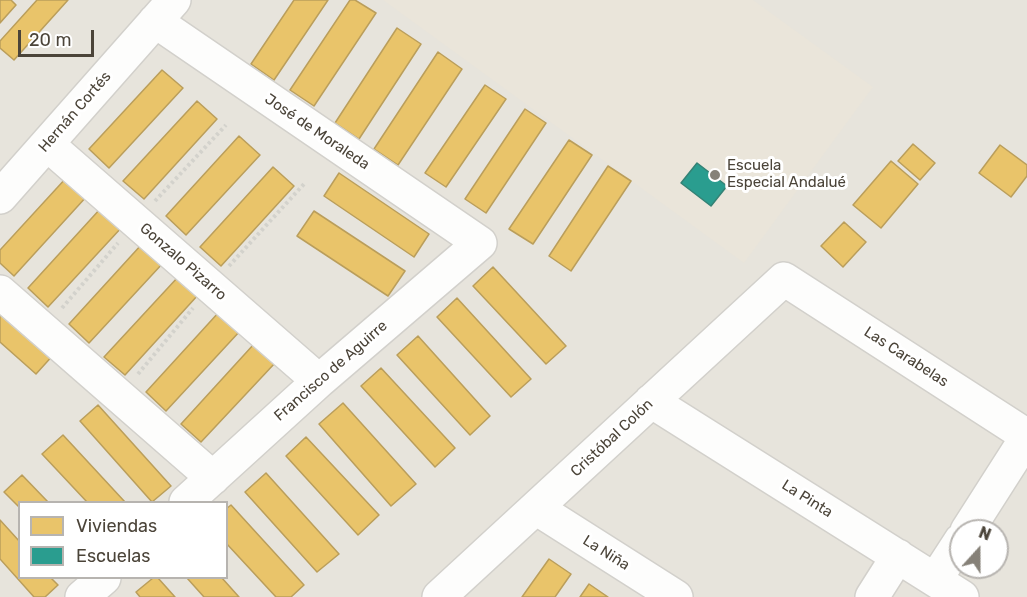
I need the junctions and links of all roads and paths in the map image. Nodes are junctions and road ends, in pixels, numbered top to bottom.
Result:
1 (164, 10) edge
2 (47, 144) junction
3 (0, 197) edge
4 (480, 243) joint
5 (784, 279) joint
6 (0, 292) edge
7 (319, 381) junction
8 (651, 401) junction
9 (1027, 437) edge
10 (213, 478) junction
11 (187, 501) edge
12 (536, 508) junction
13 (975, 519) edge
14 (898, 556) junction
15 (103, 579) edge
16 (948, 589) edge
17 (82, 597) edge
18 (439, 597) edge
19 (676, 597) edge
20 (872, 597) edge

1 - 2 street, Hernán Cortés
1 - 4 street, José de Moraleda
2 - 3 street, Hernán Cortés
2 - 7 street, Gonzalo Pizarro
4 - 7 street, Francisco de Aguirre
5 - 8 street, Cristóbal Colón
5 - 9 street, Las Carabelas
6 - 10 street
7 - 10 street, Francisco de Aguirre
8 - 12 street, Cristóbal Colón
8 - 14 street, La Pinta
9 - 13 street
10 - 11 street, Francisco de Aguirre
12 - 18 street, Cristóbal Colón
12 - 19 street, La Niña
14 - 16 street, La Pinta
14 - 20 street
15 - 17 street

